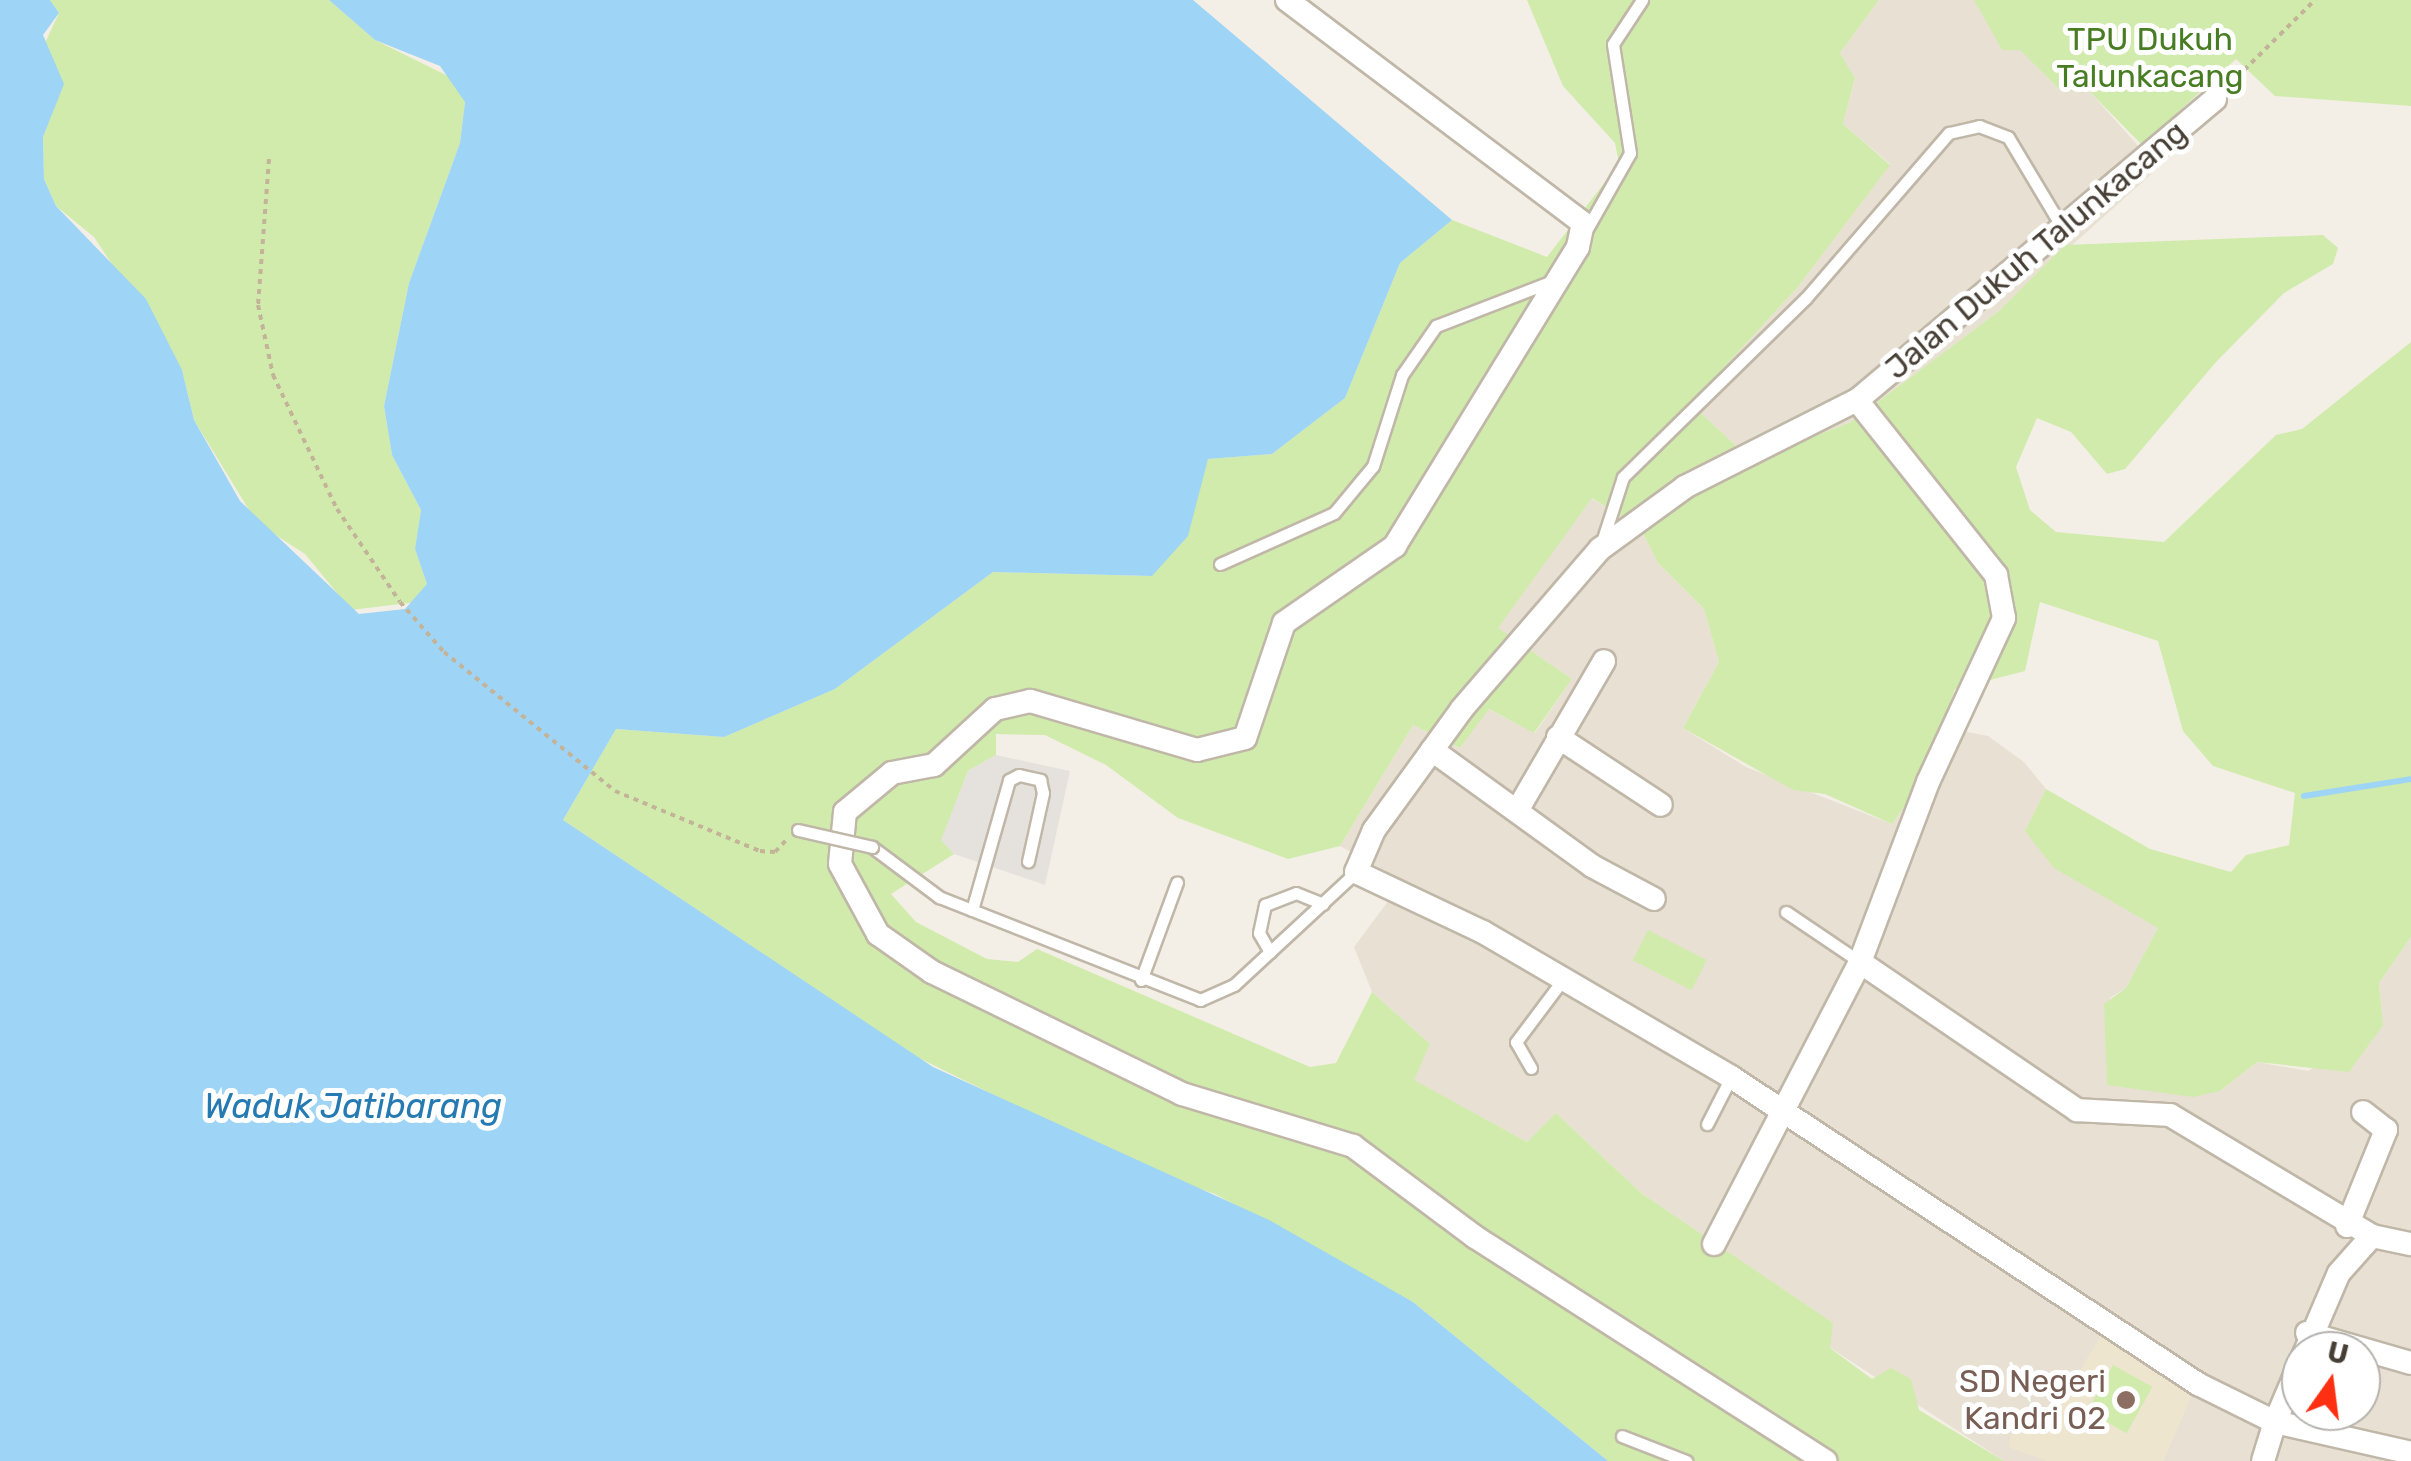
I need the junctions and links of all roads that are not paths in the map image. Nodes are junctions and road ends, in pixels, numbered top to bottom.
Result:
1 (1286, 0) edge
2 (1642, 0) edge
3 (2215, 99) road end
4 (2060, 224) junction
5 (1585, 225) junction
6 (1559, 279) junction
7 (1857, 400) junction
8 (1600, 549) junction
9 (1220, 564) dead end
10 (1604, 660) dead end
11 (1558, 738) junction
12 (1432, 750) junction
13 (1661, 805) dead end
14 (1518, 808) junction
15 (798, 830) road end
16 (1028, 861) dead end
17 (1356, 872) junction
18 (1176, 882) dead end
19 (1654, 899) dead end
20 (1323, 904) junction
21 (972, 910) junction
22 (1786, 912) dead end
23 (1270, 952) junction
24 (1860, 962) junction
25 (1141, 980) junction
26 (1561, 982) junction
27 (1532, 1068) dead end
28 (1732, 1076) junction
29 (1787, 1110) junction
30 (2363, 1112) dead end
31 (1707, 1124) dead end
32 (2347, 1226) junction
33 (2372, 1236) junction
34 (1714, 1244) dead end
35 (2411, 1244) edge
36 (2309, 1331) edge
37 (2381, 1354) edge
38 (2411, 1363) edge
39 (2281, 1408) edge
40 (2276, 1422) junction
41 (1622, 1436) dead end
42 (2411, 1453) edge
43 (1686, 1461) edge
44 (1825, 1461) edge
45 (2263, 1461) edge

1 - 5 street
2 - 5 lane
3 - 4 street, Jalan Dukuh Talunkacang
4 - 7 street, Jalan Dukuh Talunkacang
4 - 8 lane
5 - 6 street
6 - 9 lane
6 - 44 street
7 - 8 street, Jalan Dukuh Talunkacang
7 - 24 street, Jalan Dukuh Talunkacang
8 - 12 street, Jalan Dukuh Talunkacang
10 - 11 street
11 - 13 street
11 - 14 street
12 - 14 street
12 - 17 street, Jalan Dukuh Talunkacang
14 - 19 street
15 - 21 lane, bridge
16 - 21 lane
17 - 20 lane
17 - 26 street
18 - 25 lane
20 - 23 lane
20 - 23 lane
21 - 25 lane
22 - 24 lane
23 - 25 lane
24 - 29 street, Jalan Dukuh Talunkacang
24 - 32 street
26 - 27 lane
26 - 28 street
28 - 29 street
28 - 31 lane
29 - 34 street, Jalan Dukuh Talunkacang
29 - 40 street
30 - 32 street
32 - 33 street
33 - 35 street
33 - 36 street
37 - 38 street
39 - 40 street
40 - 42 street
40 - 45 street
41 - 43 lane

